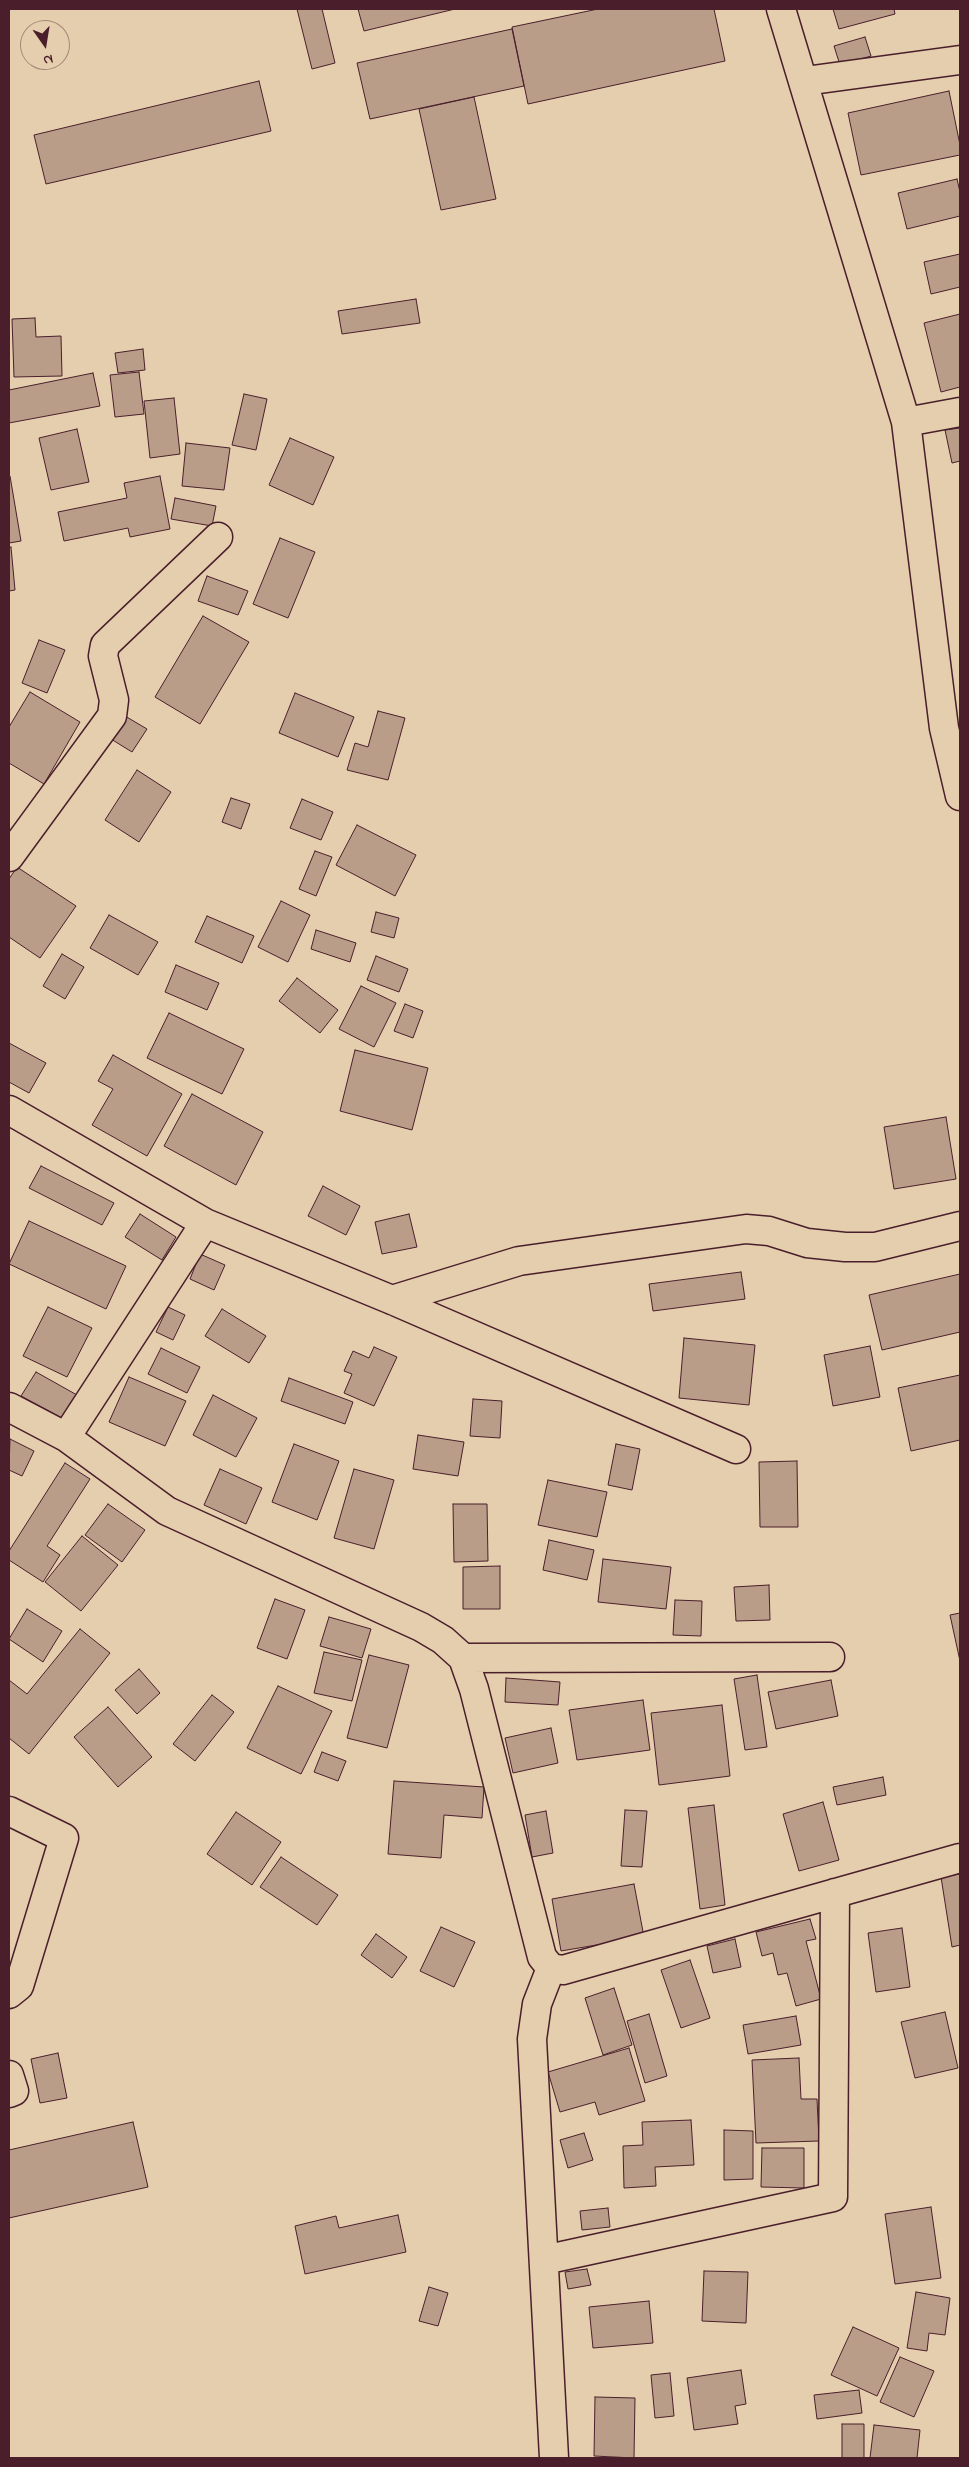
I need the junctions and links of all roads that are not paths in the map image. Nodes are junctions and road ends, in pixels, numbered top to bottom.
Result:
1 (781, 9) edge
2 (960, 60) edge
3 (805, 81) junction
4 (960, 412) edge
5 (906, 422) junction
6 (218, 537) dead end
7 (952, 727) edge
8 (960, 796) edge
9 (9, 857) edge
10 (9, 1110) edge
11 (205, 1223) junction
12 (960, 1226) edge
13 (392, 1300) junction
14 (9, 1407) edge
15 (66, 1437) junction
16 (736, 1449) dead end
17 (830, 1657) dead end
18 (464, 1658) junction
19 (9, 1810) edge
20 (960, 1858) edge
21 (835, 1893) junction
22 (551, 1968) junction
23 (9, 1994) edge
24 (9, 2075) edge
25 (9, 2093) edge
26 (544, 2260) junction
27 (554, 2458) edge

1 - 3 street
2 - 3 street
3 - 5 street
4 - 5 street
5 - 7 street
6 - 9 street
7 - 8 street
10 - 11 street
11 - 13 street
11 - 15 street
12 - 13 street
13 - 16 street
14 - 15 street
15 - 18 street
17 - 18 street
18 - 22 street
19 - 23 street
20 - 21 street
21 - 22 street
21 - 26 street
22 - 26 street
24 - 25 street
26 - 27 street

